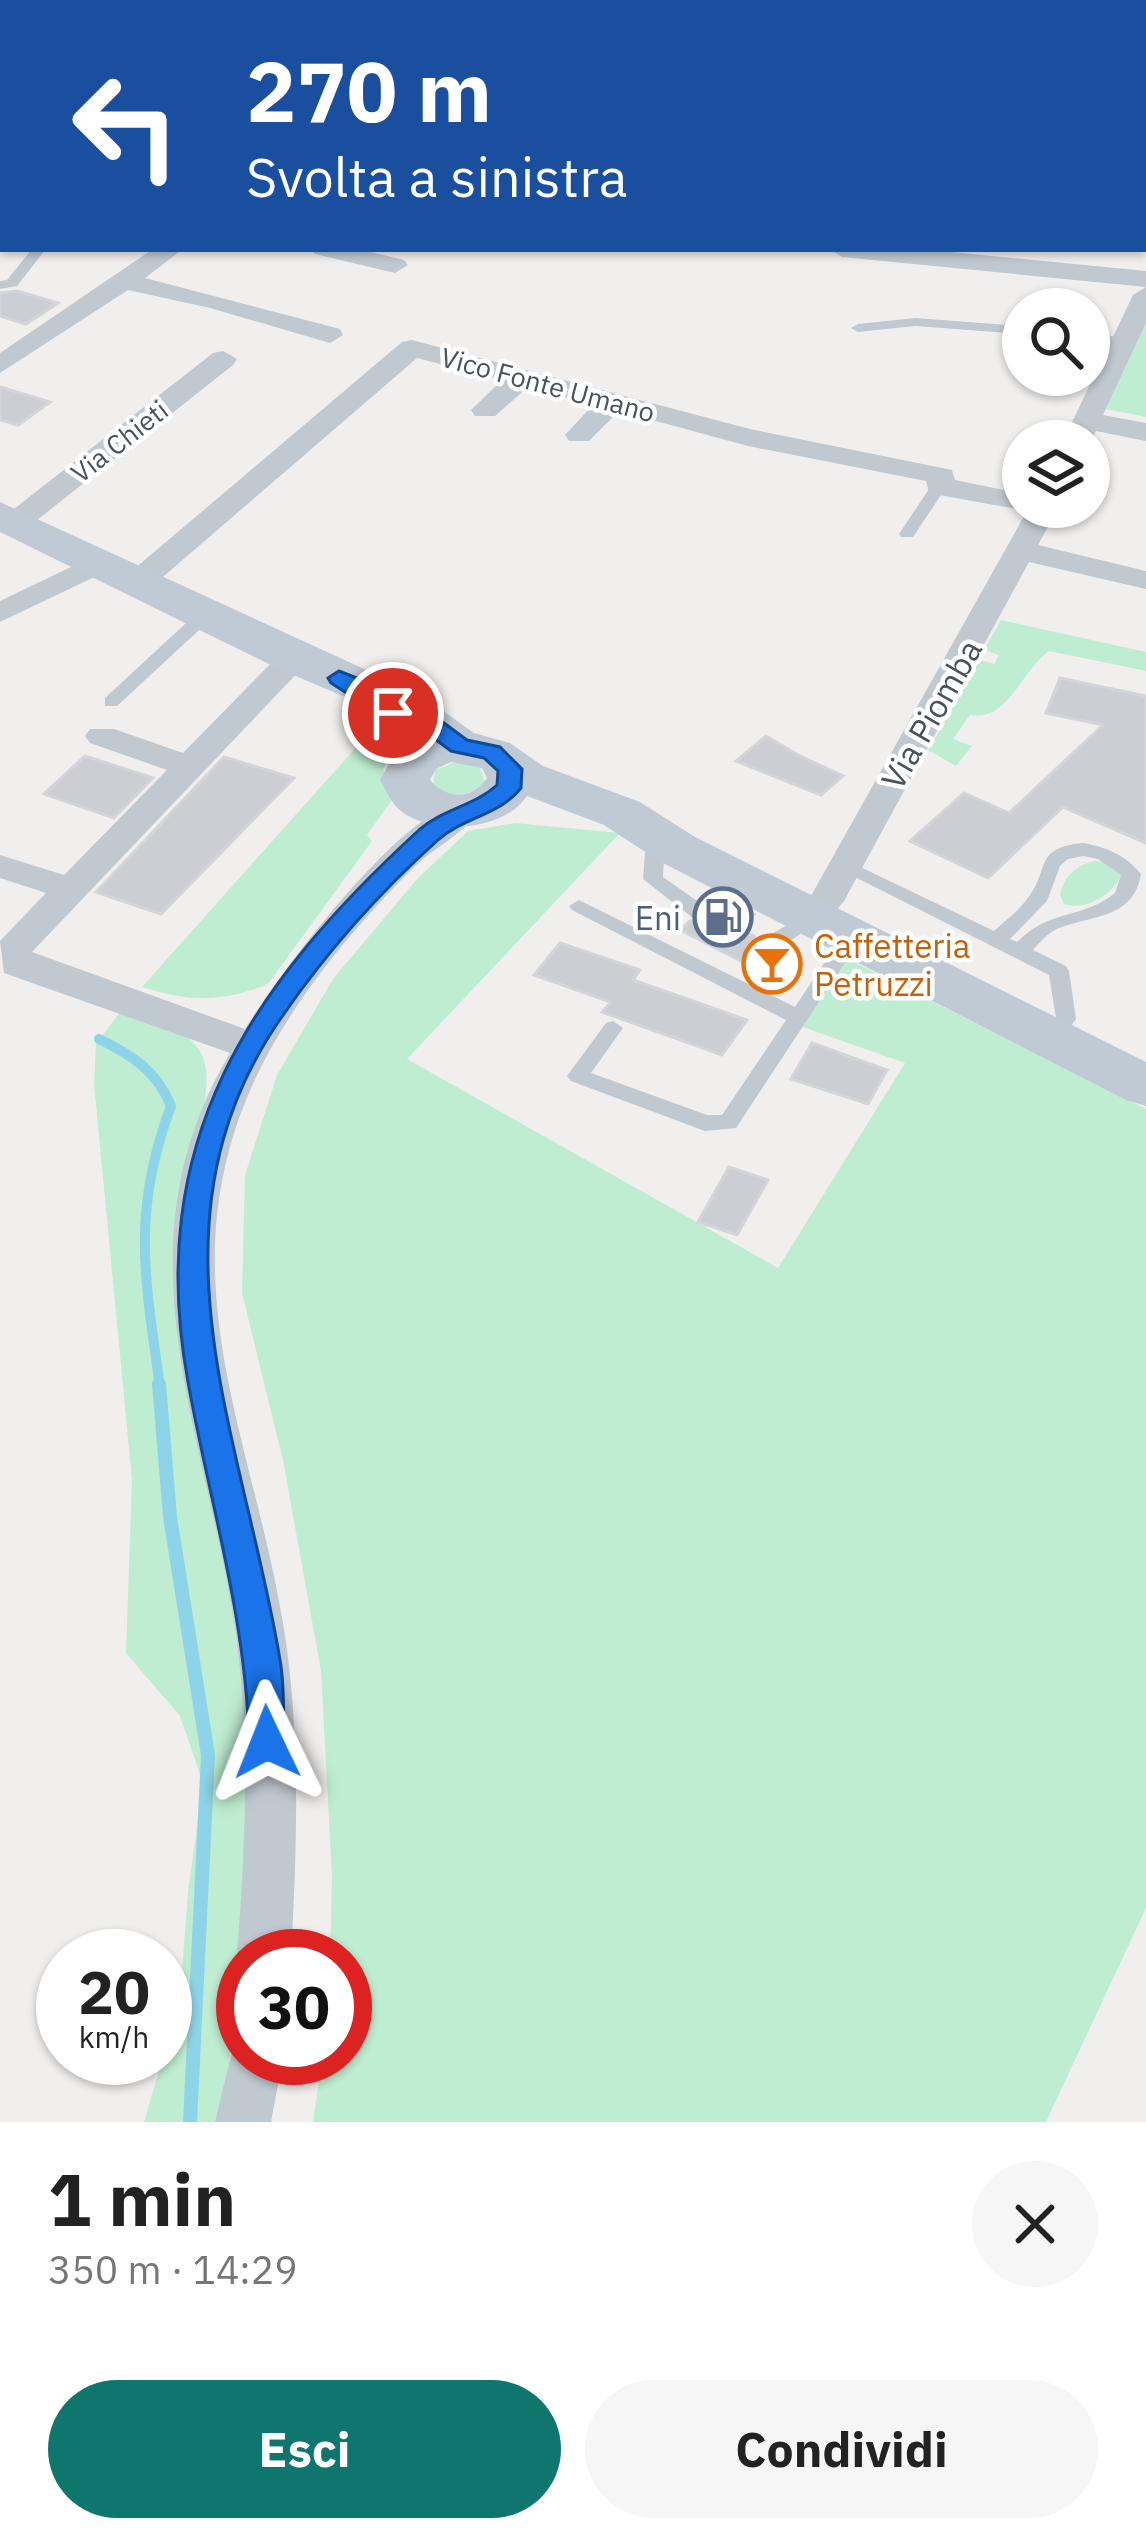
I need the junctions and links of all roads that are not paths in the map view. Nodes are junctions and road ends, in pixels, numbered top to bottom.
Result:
1 (37, 252) edge
2 (166, 252) edge
3 (337, 252) edge
4 (872, 252) edge
5 (395, 265) dead end
6 (1146, 279) edge
7 (124, 280) junction
8 (0, 285) edge
9 (1146, 295) edge
10 (858, 328) dead end
11 (1002, 328) edge
12 (330, 335) dead end
13 (1110, 338) edge
14 (1126, 341) junction
15 (223, 359) dead end
16 (0, 365) edge
17 (523, 377) junction
18 (613, 401) junction
19 (485, 410) dead end
20 (1087, 420) edge
21 (1110, 431) edge
22 (1146, 432) edge
23 (579, 435) dead end
24 (939, 486) junction
25 (1002, 499) edge
26 (8, 519) edge
27 (1034, 528) edge
28 (907, 534) dead end
29 (1023, 551) junction
30 (118, 573) junction
31 (1146, 580) edge
32 (0, 613) edge
33 (205, 615) junction
34 (294, 658) junction
35 (107, 719) joint
36 (189, 766) junction
37 (430, 766) junction
38 (488, 794) junction
39 (661, 840) junction
40 (0, 866) edge
41 (844, 867) junction
42 (59, 901) junction
43 (579, 906) dead end
44 (700, 913) dead end
45 (342, 924) junction
46 (809, 932) junction
47 (997, 940) junction
48 (1020, 952) junction
49 (797, 1017) junction
50 (614, 1028) dead end
51 (1051, 1038) junction
52 (252, 1046) junction
53 (1146, 1086) edge
54 (266, 1929) edge
55 (250, 2085) edge
56 (243, 2122) edge

1 - 8 lane
2 - 7 street
3 - 5 street
4 - 6 street
7 - 12 street
7 - 16 street
9 - 14 street
10 - 11 lane
13 - 14 lane
14 - 20 street
15 - 26 street, Via Chieti
17 - 18 street, Vico Fonte Umano
17 - 19 street
17 - 30 street, Vico Fonte Umano
18 - 23 street
18 - 24 street, Vico Fonte Umano
21 - 22 street
24 - 25 street, Vico Fonte Umano
24 - 28 lane
26 - 30 main road
27 - 29 street, Via Piomba
29 - 31 street
29 - 41 street, Via Piomba
30 - 32 street
30 - 33 main road
33 - 34 main road
33 - 35 lane
34 - 36 street
34 - 37 main road
35 - 36 street
36 - 42 street
37 - 38 main road
37 - 38 main road
37 - 45 street
38 - 39 main road
38 - 45 street
39 - 44 lane
39 - 46 main road
40 - 42 street
41 - 46 street, Via Piomba
41 - 47 lane
42 - 52 street
43 - 49 lane
45 - 52 street
46 - 49 lane
46 - 51 main road
47 - 48 lane
47 - 48 lane
48 - 51 lane
49 - 50 lane
51 - 53 main road
52 - 54 street
55 - 56 street

